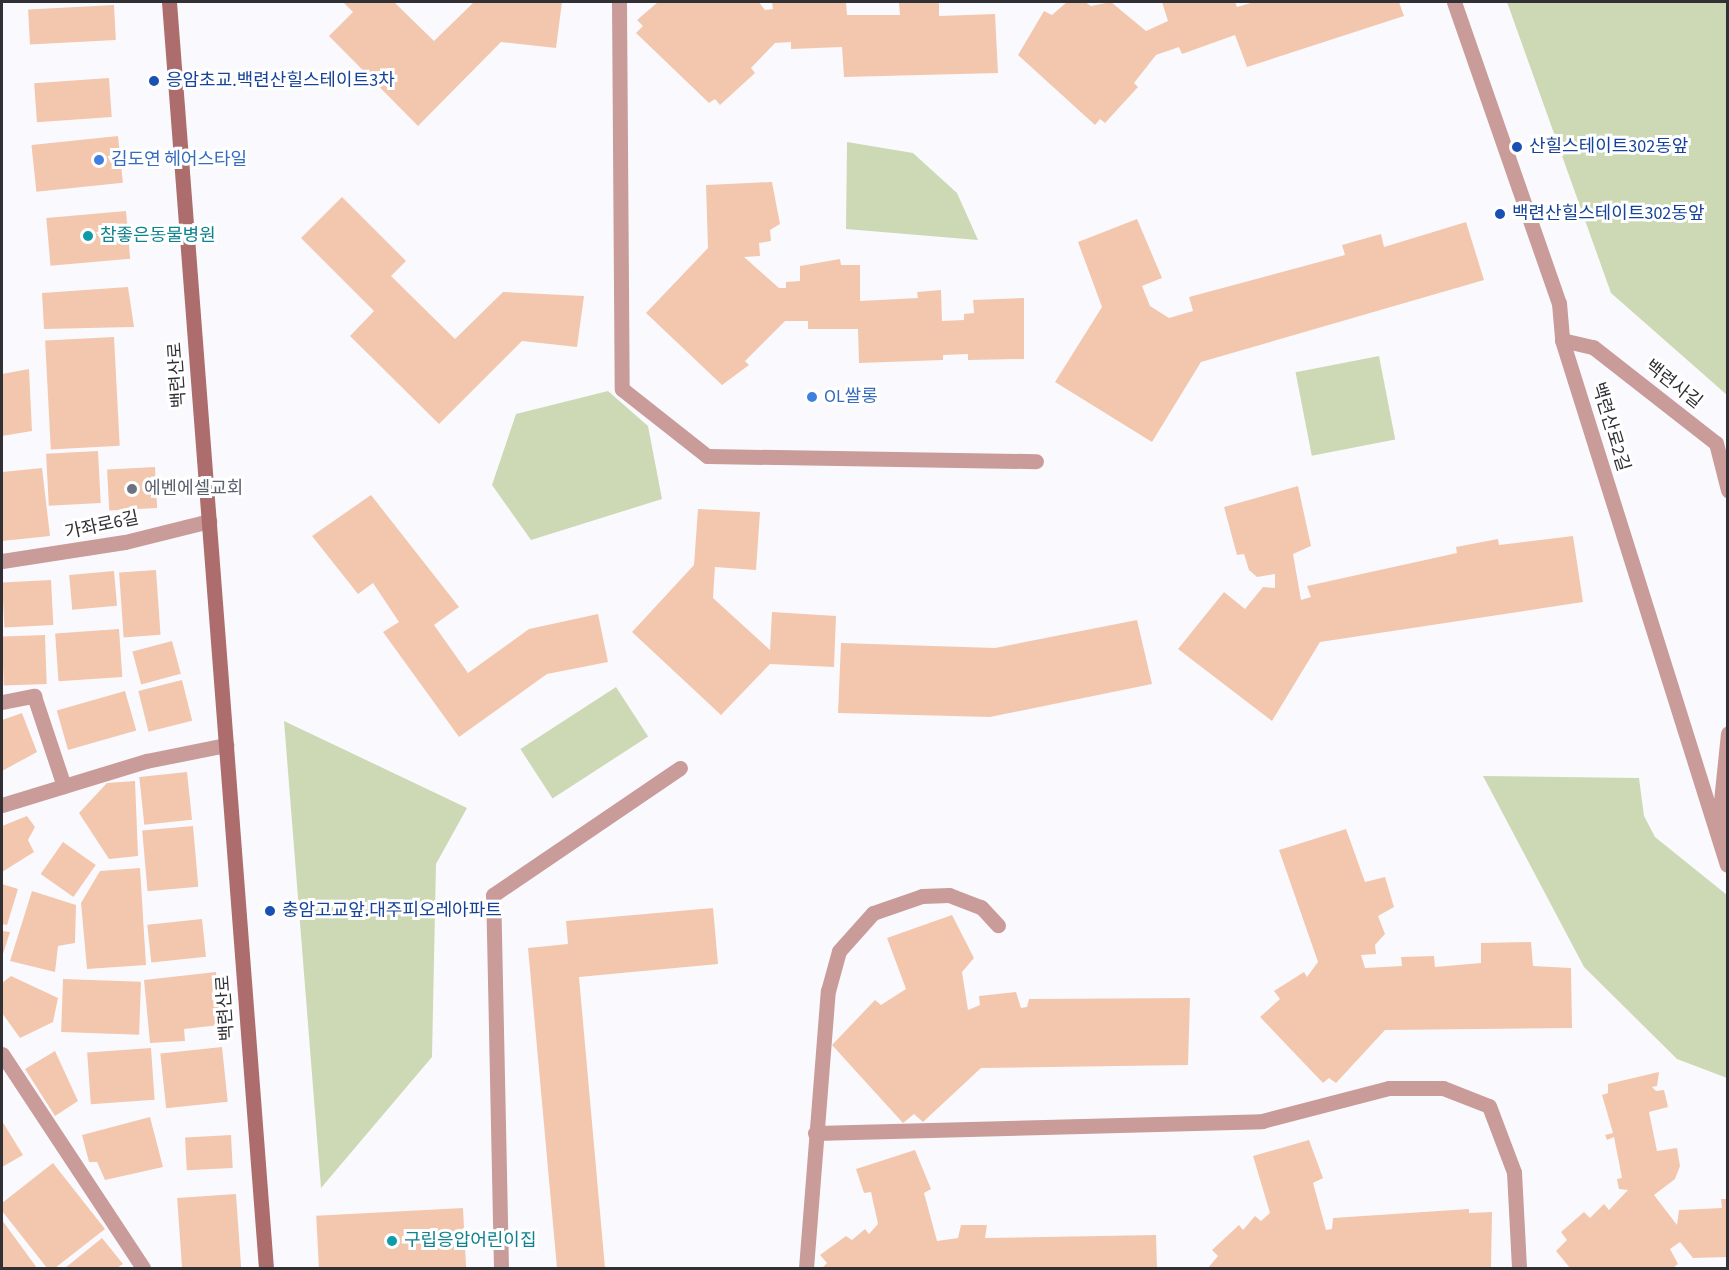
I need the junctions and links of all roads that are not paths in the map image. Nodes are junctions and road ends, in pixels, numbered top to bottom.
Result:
1 (169, 2) edge
2 (619, 2) edge
3 (1454, 2) edge
4 (1562, 340) junction
5 (1036, 460) dead end
6 (1728, 490) edge
7 (209, 521) junction
8 (2, 561) edge
9 (2, 702) edge
10 (1728, 733) edge
11 (226, 745) junction
12 (680, 768) dead end
13 (64, 786) junction
14 (2, 805) edge
15 (1727, 865) edge
16 (998, 925) dead end
17 (2, 1054) edge
18 (815, 1133) junction
19 (143, 1269) edge
20 (266, 1269) edge
21 (501, 1269) edge
22 (806, 1269) edge
23 (1519, 1269) edge

1 - 7 main road, 백련산로
2 - 5 street
3 - 4 street, 백련산로2길
4 - 6 street, 백련사길
4 - 15 street, 백련산로2길
7 - 8 street, 가좌로6길
7 - 11 main road, 백련산로
9 - 13 street
10 - 15 street
11 - 13 street
11 - 20 main road, 백련산로
12 - 21 street
13 - 14 street
16 - 18 street
17 - 19 street
18 - 22 street
18 - 23 street

